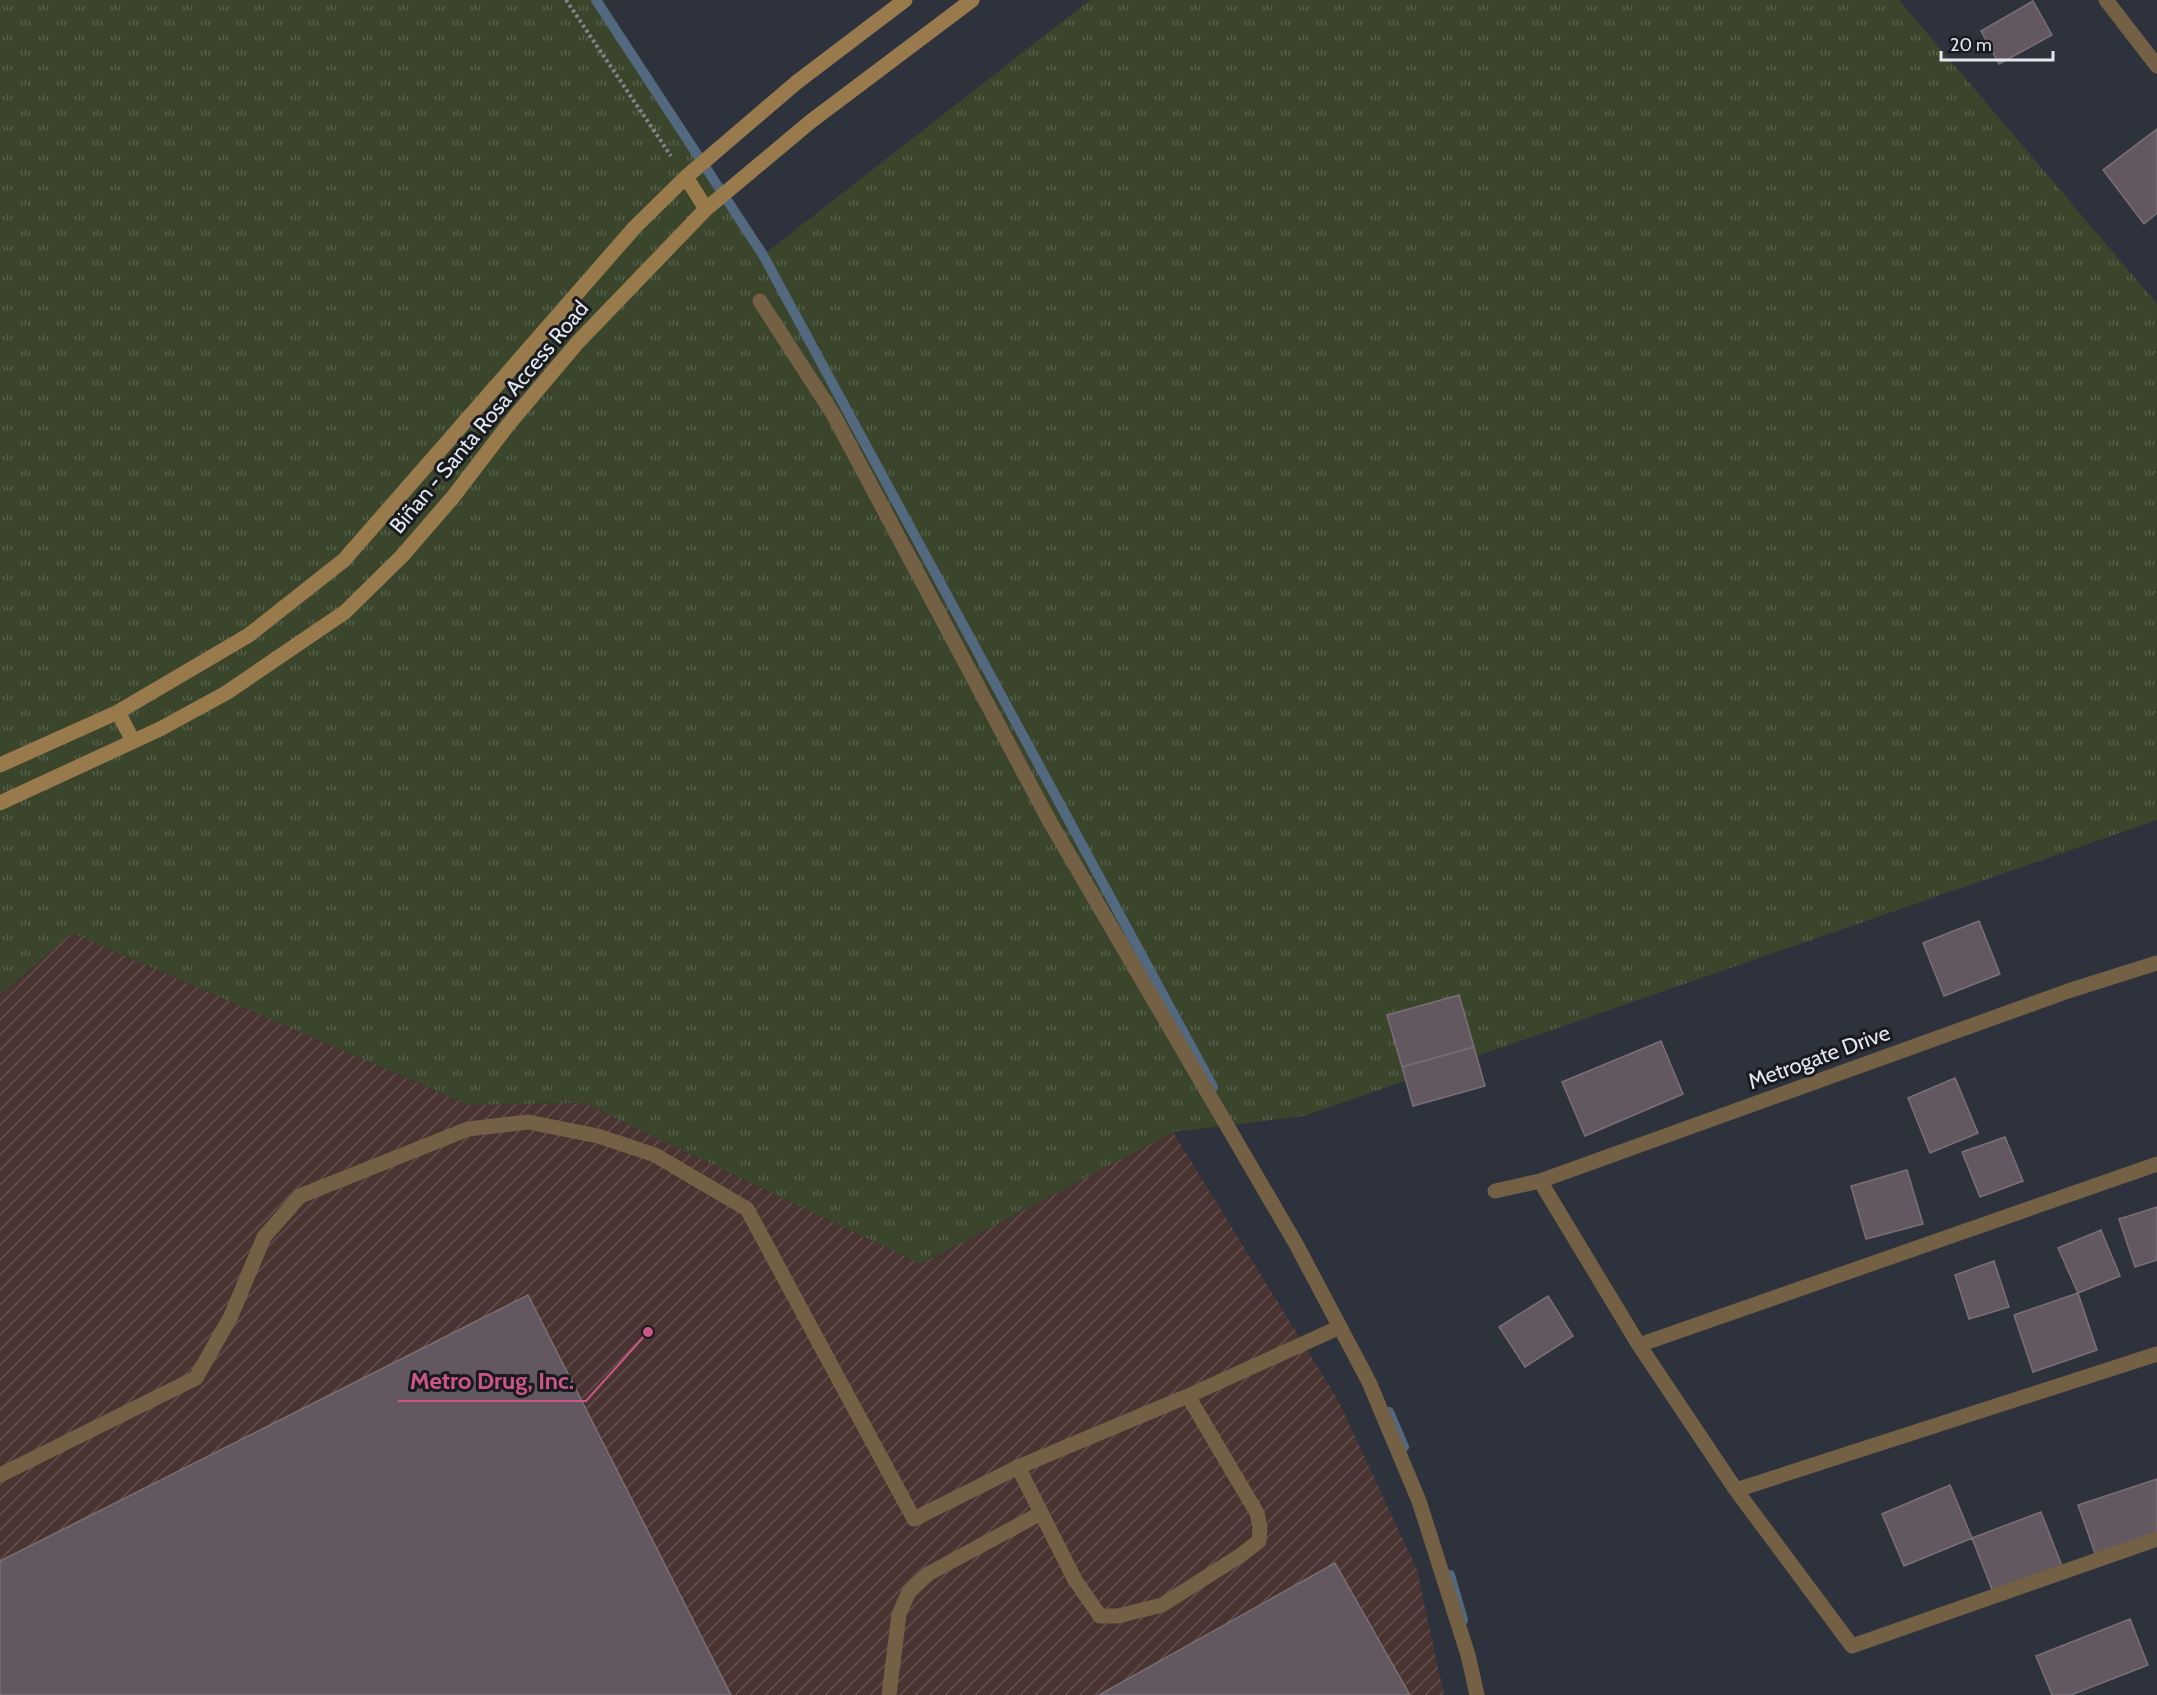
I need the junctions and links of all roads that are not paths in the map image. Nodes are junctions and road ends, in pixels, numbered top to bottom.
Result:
1 (905, 0) edge
2 (972, 0) edge
3 (2106, 0) edge
4 (2157, 66) edge
5 (686, 177) junction
6 (706, 209) junction
7 (760, 301) dead end
8 (118, 712) junction
9 (134, 741) junction
10 (0, 765) edge
11 (0, 803) edge
12 (2157, 963) edge
13 (2157, 1164) edge
14 (1540, 1181) junction
15 (1495, 1191) dead end
16 (1340, 1327) junction
17 (1639, 1345) junction
18 (2157, 1354) edge
19 (1188, 1396) junction
20 (1018, 1467) junction
21 (0, 1475) edge
22 (1736, 1490) junction
23 (1041, 1513) junction
24 (2157, 1539) edge
25 (890, 1695) edge
26 (1477, 1695) edge

1 - 5 main road, Biñan - Santa Rosa Access Road
2 - 6 main road, Biñan - Santa Rosa Access Road
3 - 4 street
5 - 6 main road
5 - 8 main road, Biñan - Santa Rosa Access Road
6 - 9 main road, Biñan - Santa Rosa Access Road
7 - 16 street
8 - 9 main road
8 - 10 main road, Biñan - Santa Rosa Access Road
9 - 11 main road, Biñan - Santa Rosa Access Road
12 - 14 street, Metrogate Drive
13 - 17 street
14 - 15 street, Metrogate Drive
14 - 17 street
16 - 19 street
16 - 26 street
17 - 22 street
18 - 22 street
19 - 20 street
19 - 23 street
20 - 21 street
20 - 23 street
22 - 24 street
23 - 25 street

